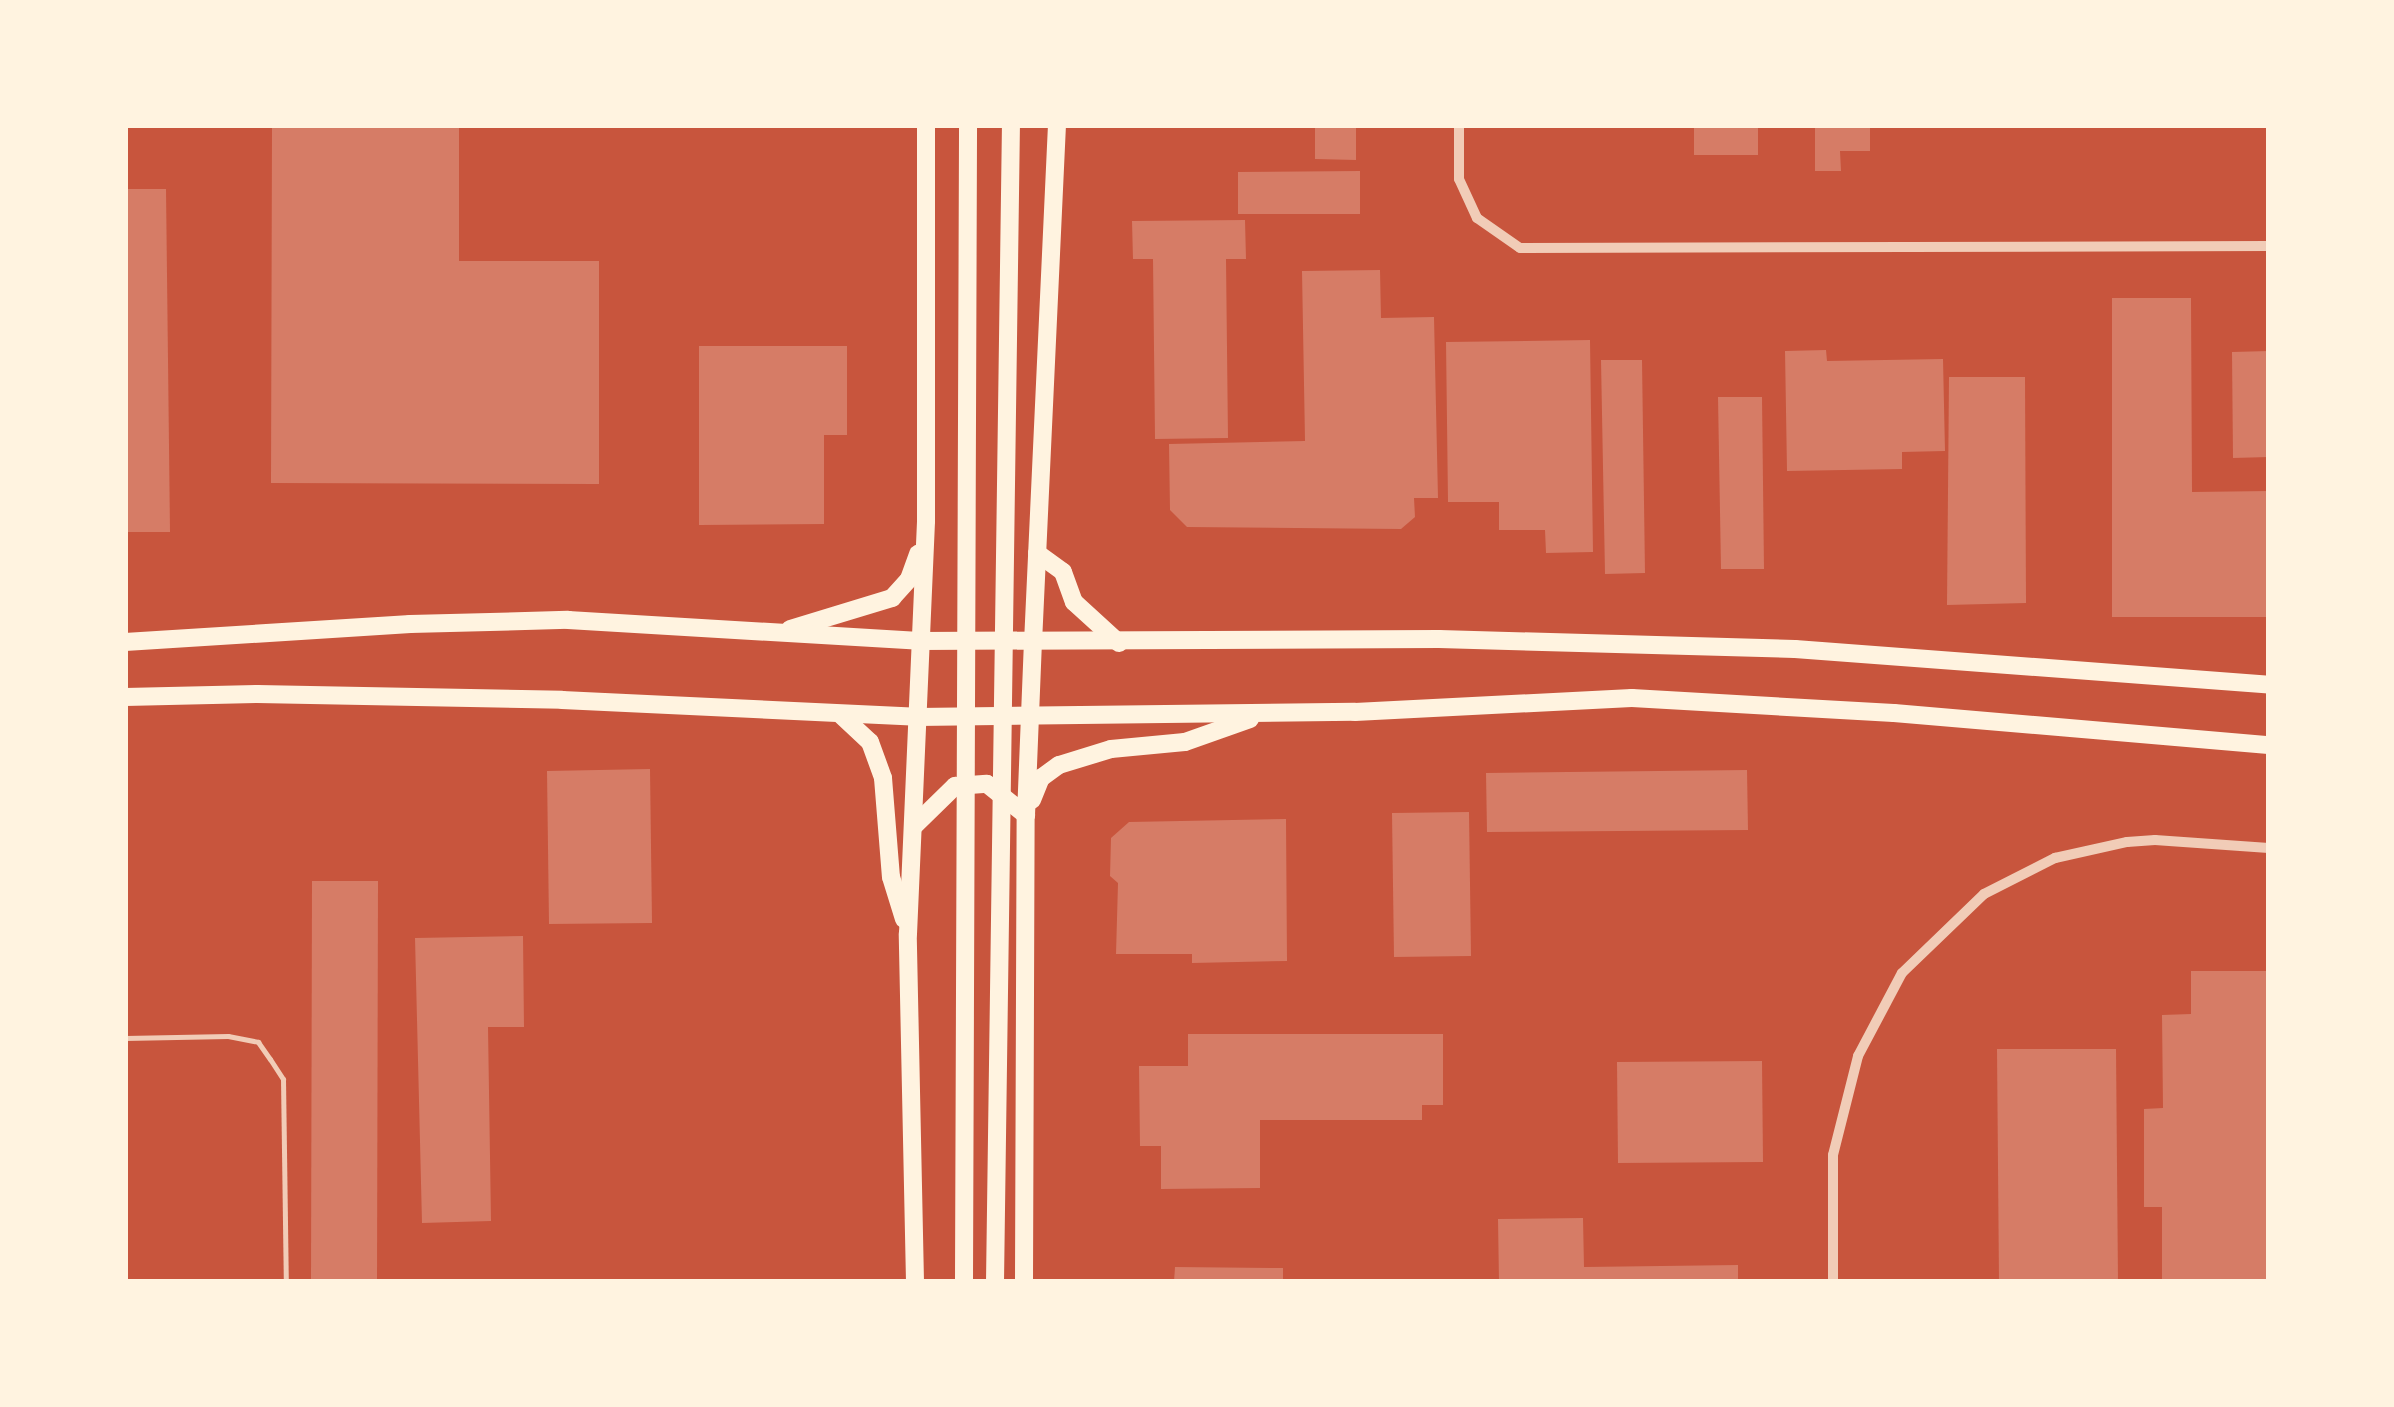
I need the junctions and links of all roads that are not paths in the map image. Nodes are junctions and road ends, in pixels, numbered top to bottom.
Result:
1 (926, 125) edge
2 (968, 125) edge
3 (1010, 125) edge
4 (1057, 125) edge
5 (1459, 125) edge
6 (2269, 246) edge
7 (926, 522) junction
8 (1038, 552) junction
9 (780, 633) junction
10 (919, 641) junction
11 (125, 642) edge
12 (1033, 643) junction
13 (1119, 643) junction
14 (2269, 685) edge
15 (125, 697) edge
16 (1264, 713) junction
17 (842, 716) junction
18 (917, 716) junction
19 (1034, 716) junction
20 (2269, 745) edge
21 (1026, 815) junction
22 (913, 827) junction
23 (2269, 848) edge
24 (908, 934) junction
25 (125, 1038) edge
26 (286, 1282) edge
27 (915, 1282) edge
28 (964, 1282) edge
29 (995, 1282) edge
30 (1024, 1282) edge
31 (1833, 1282) edge

1 - 7 highway
2 - 28 highway
3 - 29 highway
4 - 8 highway
5 - 6 street
7 - 9 highway
7 - 10 highway
8 - 12 highway
8 - 13 highway
9 - 10 highway
9 - 11 highway
10 - 12 highway
10 - 18 highway
12 - 13 highway
12 - 19 highway
13 - 14 highway
15 - 17 highway
16 - 19 highway
16 - 20 highway
16 - 21 highway
17 - 18 highway
17 - 24 highway
18 - 19 highway
18 - 22 highway
19 - 21 highway
21 - 22 highway
21 - 30 highway
22 - 24 highway
23 - 31 street
24 - 27 highway
25 - 26 lane

